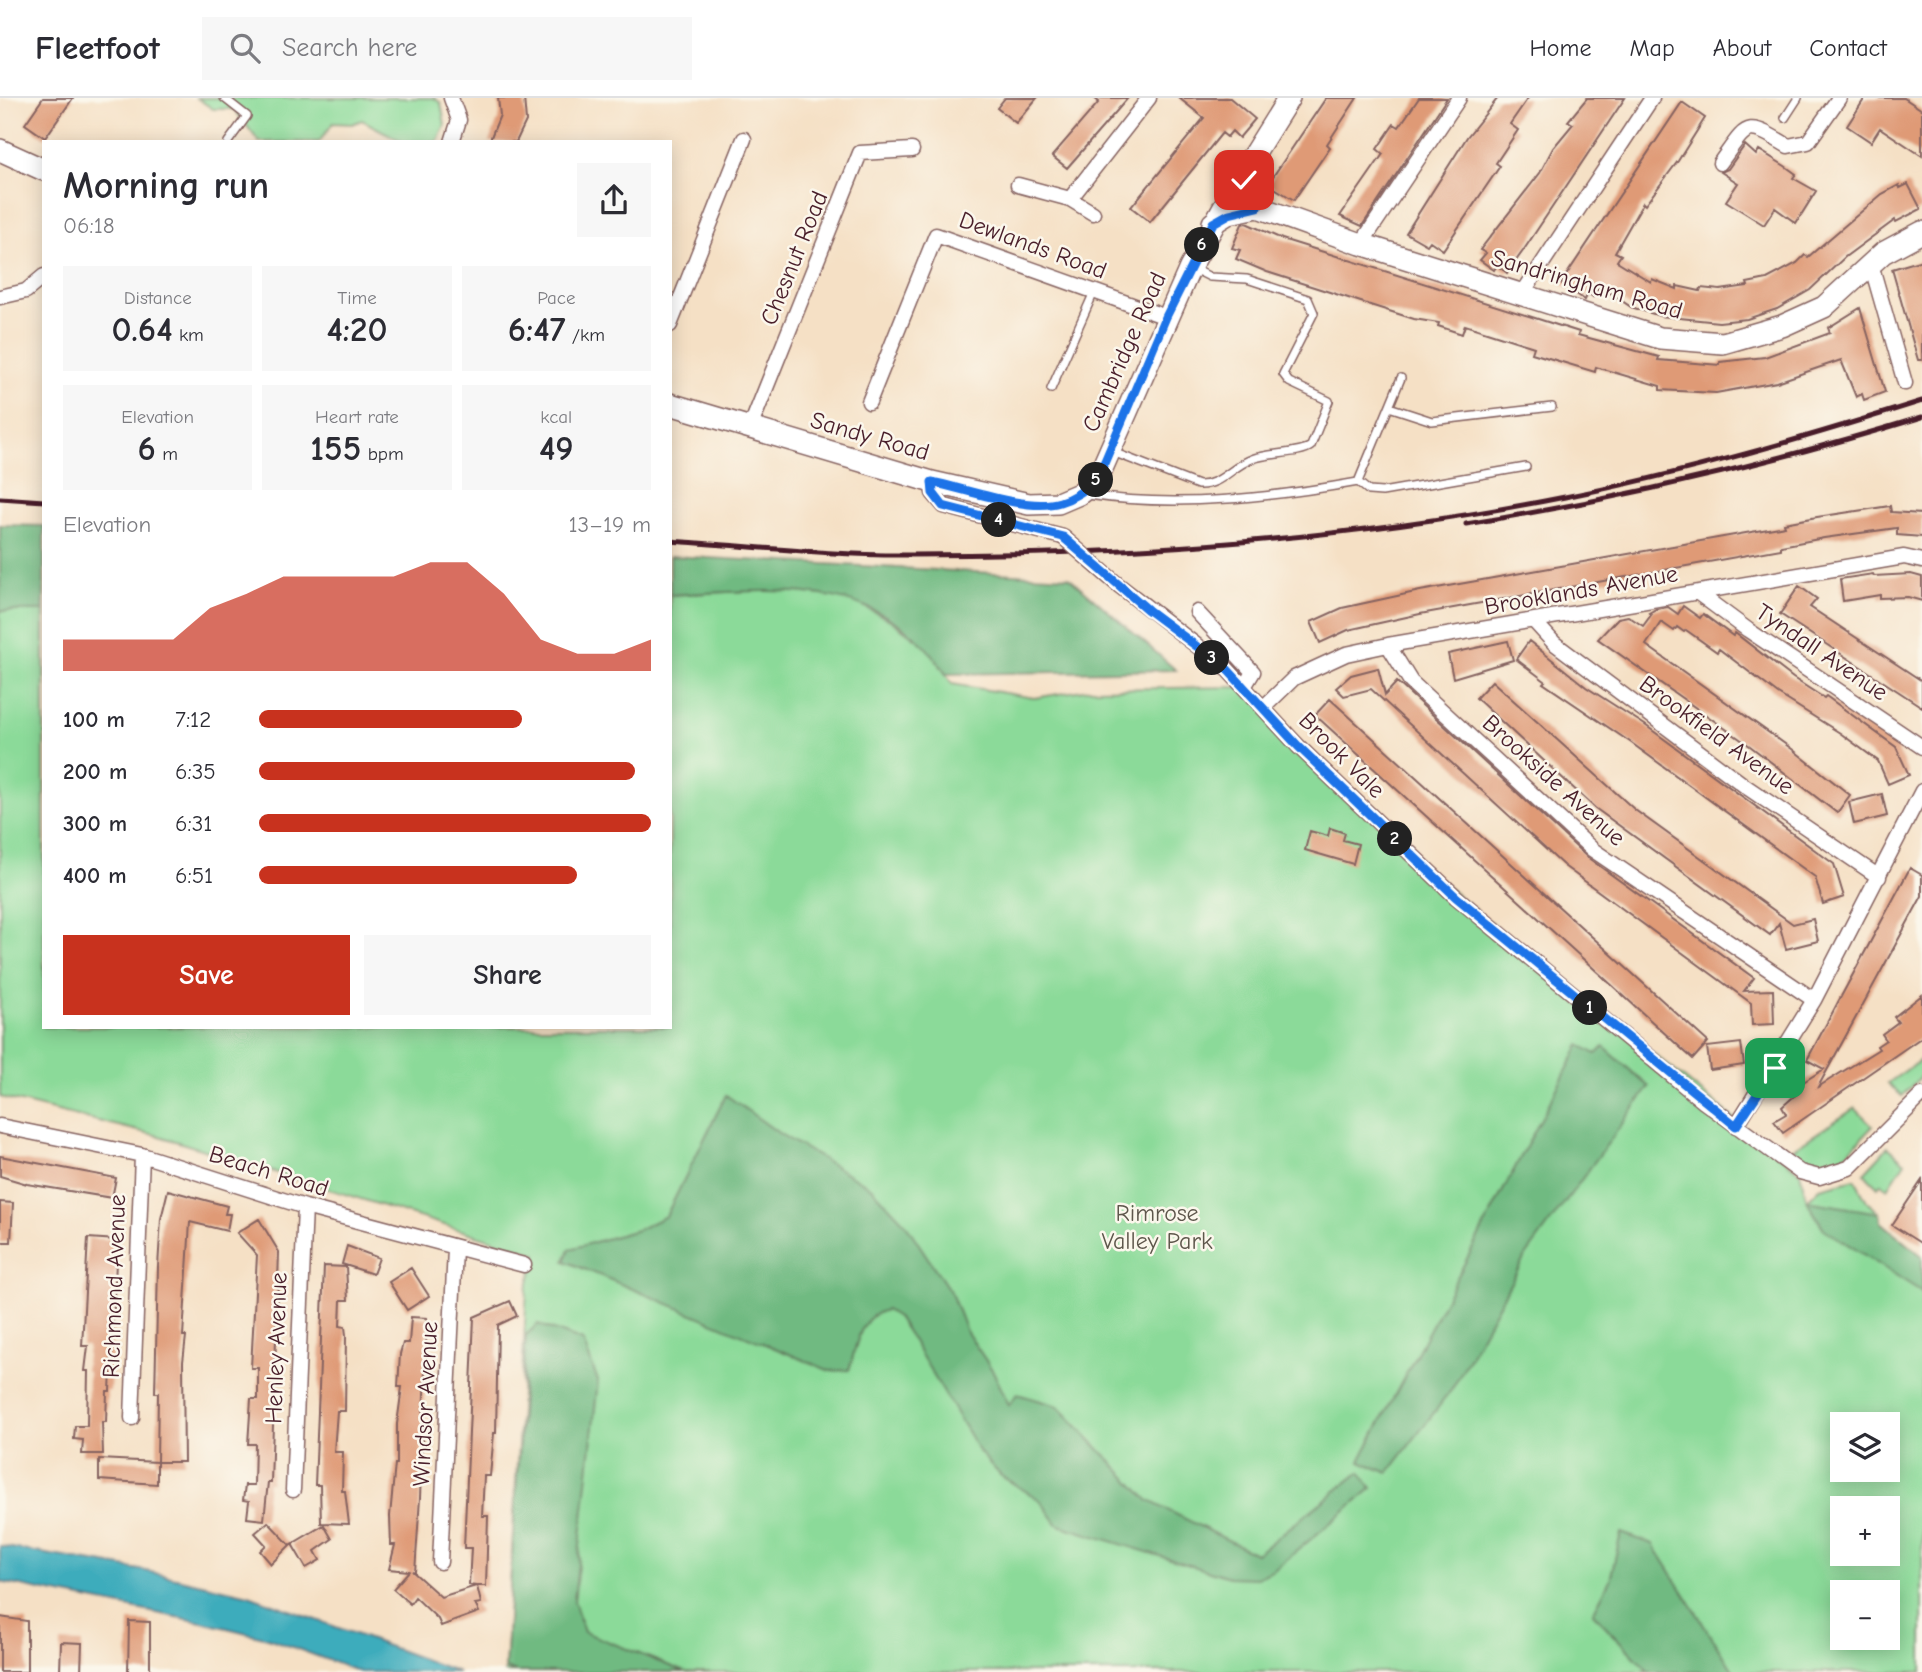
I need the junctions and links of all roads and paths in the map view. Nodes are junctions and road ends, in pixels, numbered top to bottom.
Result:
1 (224, 98) edge
2 (451, 98) edge
3 (1149, 98) edge
4 (1289, 98) edge
5 (1459, 98) edge
6 (1653, 98) edge
7 (1798, 98) edge
8 (1839, 98) edge
9 (1785, 118) dead end
10 (744, 139) dead end
11 (229, 140) edge
12 (453, 140) edge
13 (0, 150) edge
14 (912, 150) dead end
15 (1720, 163) dead end
16 (42, 169) edge
17 (1244, 170) junction
18 (1018, 185) dead end
19 (1070, 199) junction
20 (1258, 207) junction
21 (1093, 213) dead end
22 (1213, 223) junction
23 (1922, 232) edge
24 (1361, 244) junction
25 (1871, 264) junction
26 (1190, 268) junction
27 (42, 278) edge
28 (1095, 291) junction
29 (1521, 293) junction
30 (0, 297) edge
31 (672, 317) edge
32 (1166, 317) junction
33 (1401, 377) dead end
34 (1905, 383) dead end
35 (1051, 389) dead end
36 (869, 402) dead end
37 (672, 405) edge
38 (1389, 407) junction
39 (1552, 407) dead end
40 (750, 428) junction
41 (1109, 451) junction
42 (1526, 467) dead end
43 (932, 482) junction
44 (1358, 482) junction
45 (1079, 494) junction
46 (1058, 503) joint
47 (1922, 561) edge
48 (1698, 593) junction
49 (1197, 612) dead end
50 (1534, 621) junction
51 (1388, 645) junction
52 (1244, 687) junction
53 (1263, 708) junction
54 (1922, 747) edge
55 (1922, 790) edge
56 (1880, 877) junction
57 (1814, 1000) junction
58 (1922, 1095) edge
59 (0, 1126) edge
60 (1736, 1126) junction
61 (142, 1155) junction
62 (304, 1207) junction
63 (455, 1249) junction
64 (524, 1265) dead end
65 (132, 1418) dead end
66 (293, 1490) dead end
67 (440, 1562) dead end

1 - 11 lane
2 - 12 street
3 - 19 street
4 - 17 main road, Cambridge Road
5 - 24 street
6 - 29 street
7 - 9 lane
8 - 15 street
10 - 31 street
13 - 16 main road
14 - 40 street, Chesnut Road
17 - 20 main road
17 - 22 main road, Cambridge Road
18 - 19 street
19 - 21 street
20 - 22 main road
20 - 24 main road, Sandringham Road
22 - 26 main road, Cambridge Road
23 - 25 main road, Sandringham Road
24 - 29 main road, Sandringham Road
25 - 29 main road, Sandringham Road
25 - 34 street
26 - 32 main road, Cambridge Road
26 - 41 lane
27 - 30 street
28 - 32 street, Dewlands Road
28 - 35 lane
28 - 36 street, Dewlands Road
32 - 41 main road, Cambridge Road
33 - 38 lane
37 - 40 main road, Sandy Road
38 - 39 lane
38 - 44 lane
40 - 43 main road, Sandy Road
41 - 45 main road, Cambridge Road
42 - 44 lane
43 - 46 main road, Sandy Road
43 - 52 street, Brook Vale, bridge
44 - 45 lane
45 - 46 main road, Cambridge Road
47 - 48 street, Brooklands Avenue
48 - 50 street, Brooklands Avenue
48 - 54 street, Tyndall Avenue
49 - 52 street
50 - 51 street, Brooklands Avenue
50 - 56 street, Brookfield Avenue
51 - 53 street, Brooklands Avenue
51 - 57 street, Brookside Avenue
52 - 53 street, Brook Vale
53 - 60 street, Brook Vale
55 - 56 street
56 - 57 street
57 - 60 street
58 - 60 street, Brook Vale
59 - 61 street, Beach Road
61 - 62 street, Beach Road
61 - 65 street, Richmond Avenue
62 - 63 street, Beach Road
62 - 66 street, Henley Avenue
63 - 64 street, Beach Road
63 - 67 street, Windsor Avenue

